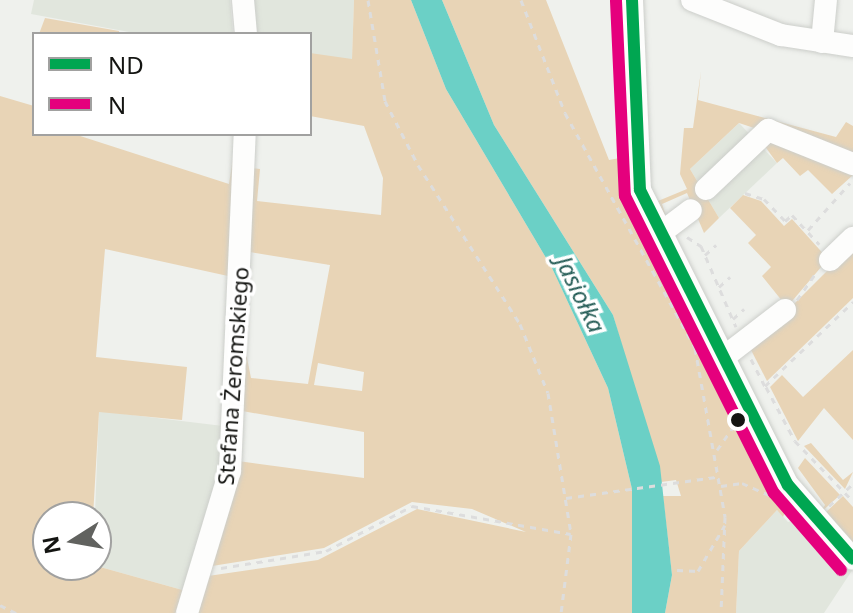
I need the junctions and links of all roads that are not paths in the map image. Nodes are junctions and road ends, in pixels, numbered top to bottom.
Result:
1 (243, 0) edge
2 (632, 0) edge
3 (692, 0) edge
4 (826, 0) edge
5 (246, 32) edge
6 (822, 42) junction
7 (853, 46) edge
8 (245, 136) edge
9 (853, 164) edge
10 (706, 189) dead end
11 (691, 210) dead end
12 (666, 230) junction
13 (853, 238) edge
14 (831, 259) road end
15 (785, 310) road end
16 (724, 357) junction
17 (853, 559) edge
18 (187, 613) edge

1 - 5 street
2 - 12 street
3 - 6 street
4 - 6 street
6 - 7 street
8 - 18 street, Stefana Żeromskiego
9 - 10 street
11 - 12 street
12 - 16 street
13 - 14 street
15 - 16 street
16 - 17 street

